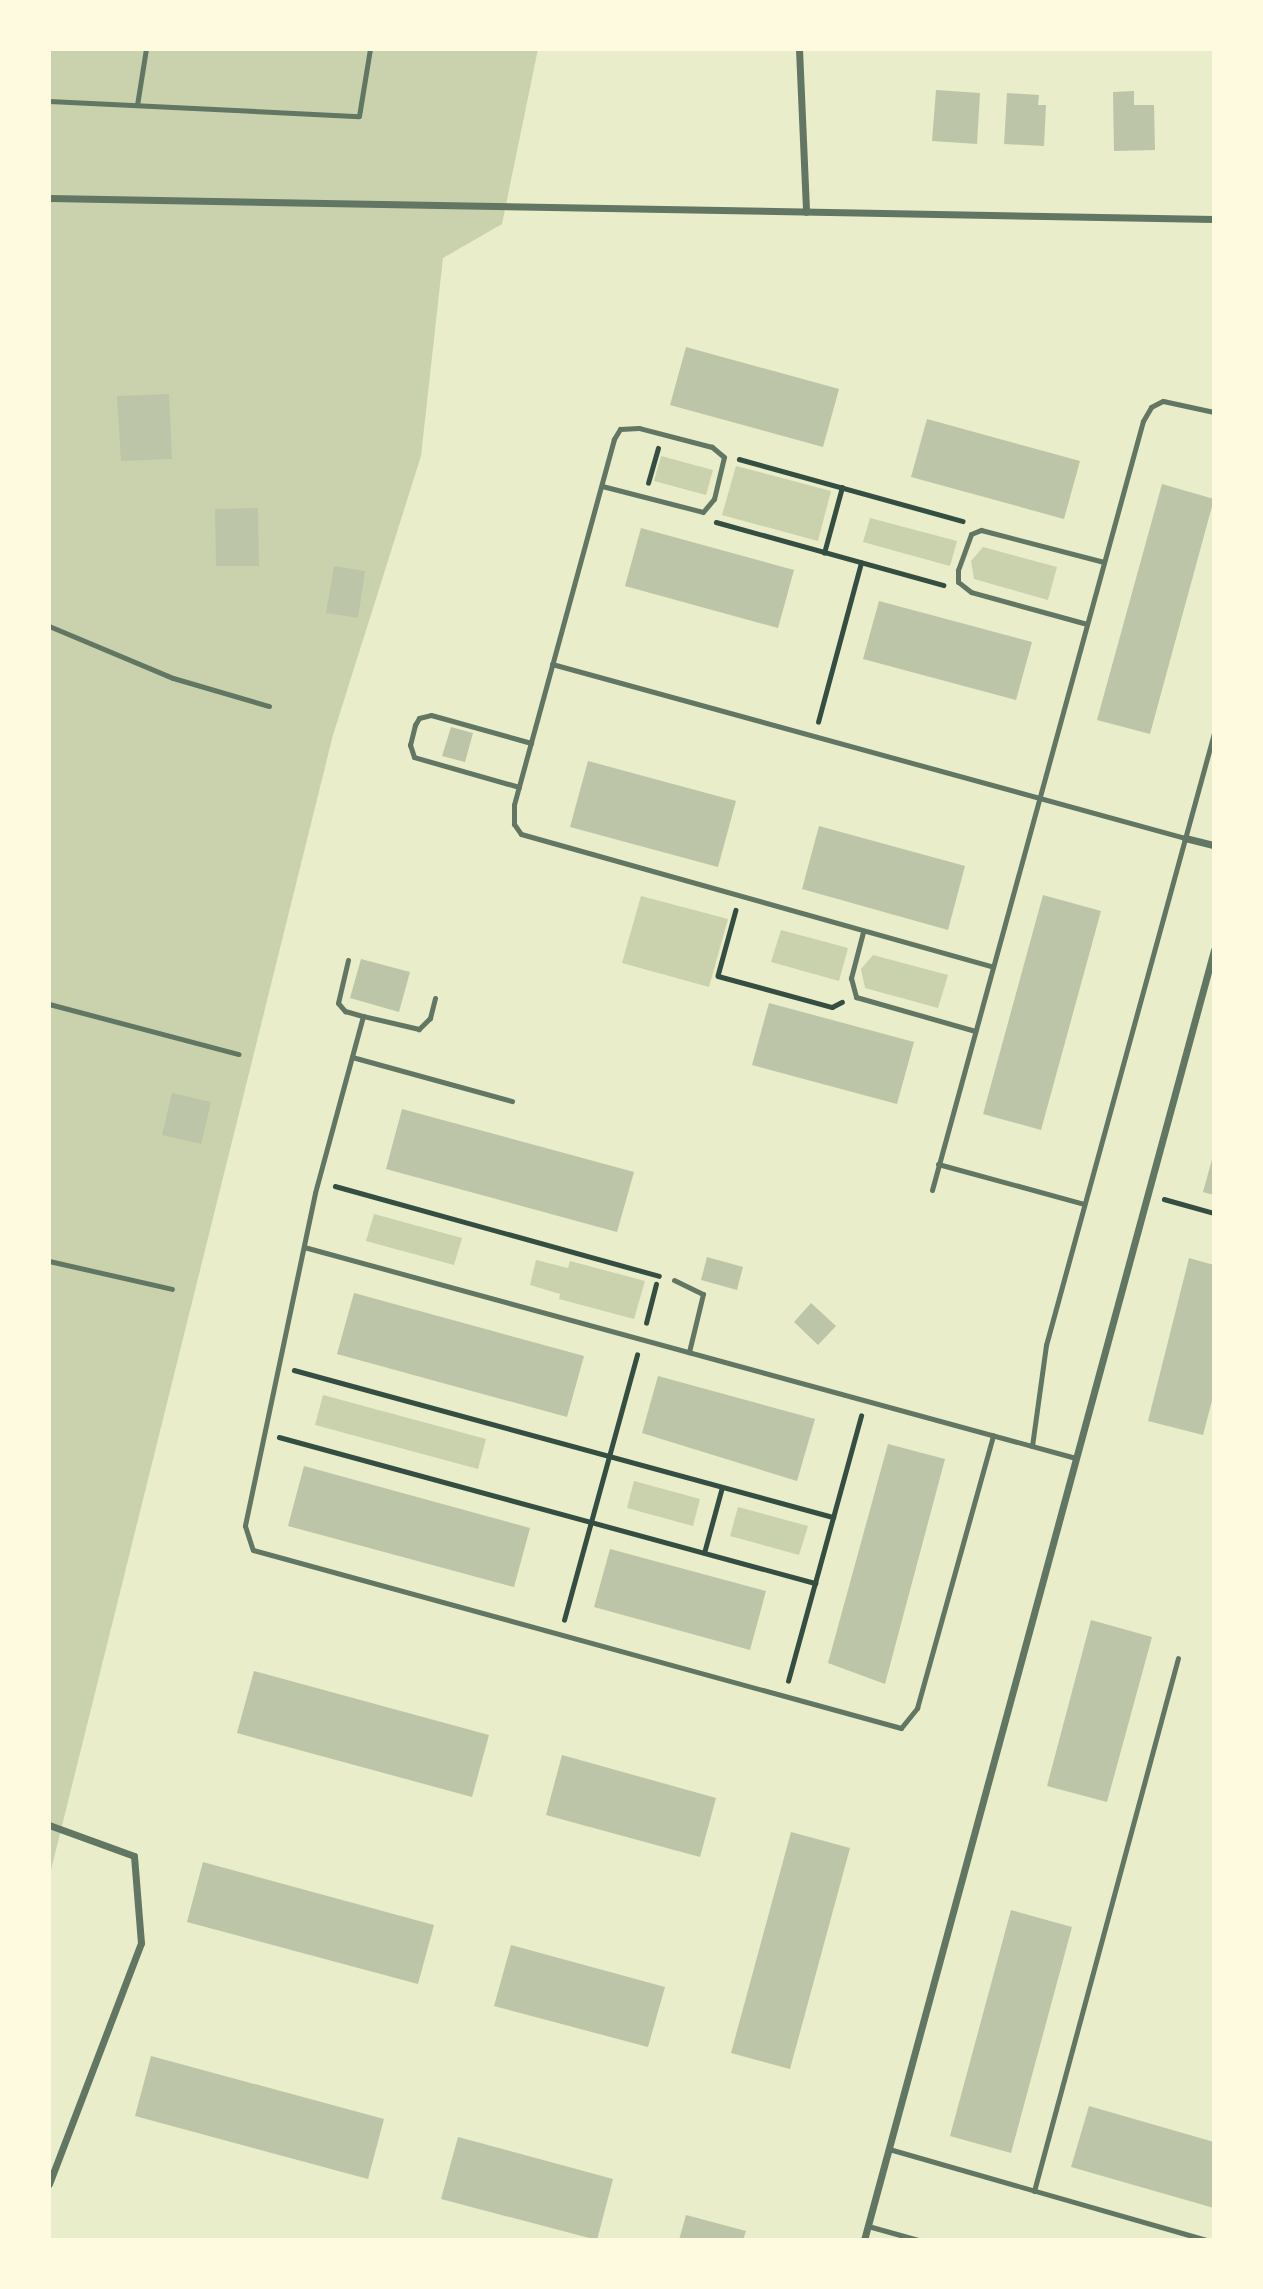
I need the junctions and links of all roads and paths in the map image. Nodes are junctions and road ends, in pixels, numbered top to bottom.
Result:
1 (146, 49) edge
2 (370, 49) edge
3 (799, 49) edge
4 (49, 101) edge
5 (137, 106) junction
6 (49, 198) edge
7 (806, 212) junction
8 (1214, 219) edge
9 (1214, 412) edge
10 (662, 434) junction
11 (724, 457) junction
12 (601, 486) junction
13 (842, 487) junction
14 (644, 498) junction
15 (704, 512) junction
16 (971, 534) junction
17 (824, 553) junction
18 (1104, 562) junction
19 (862, 563) junction
20 (958, 583) junction
21 (1087, 624) junction
22 (49, 626) edge
23 (552, 664) junction
24 (269, 706) dead end
25 (1214, 733) edge
26 (814, 736) junction
27 (531, 743) junction
28 (519, 787) junction
29 (1040, 797) junction
30 (1185, 838) junction
31 (1214, 845) edge
32 (740, 898) junction
33 (863, 932) junction
34 (1214, 950) edge
35 (348, 960) dead end
36 (993, 967) junction
37 (856, 996) junction
38 (435, 998) dead end
39 (49, 1004) edge
40 (363, 1016) junction
41 (975, 1031) junction
42 (238, 1054) dead end
43 (352, 1058) junction
44 (512, 1101) dead end
45 (939, 1164) junction
46 (318, 1181) junction
47 (932, 1190) dead end
48 (1148, 1195) junction
49 (1084, 1204) junction
50 (1214, 1213) edge
51 (304, 1247) junction
52 (49, 1261) edge
53 (674, 1280) dead end
54 (172, 1289) dead end
55 (641, 1339) junction
56 (689, 1352) junction
57 (279, 1366) junction
58 (866, 1400) junction
59 (265, 1433) junction
60 (993, 1435) junction
61 (1032, 1446) junction
62 (609, 1456) junction
63 (1076, 1458) junction
64 (722, 1487) junction
65 (833, 1517) junction
66 (591, 1522) junction
67 (704, 1553) junction
68 (815, 1583) junction
69 (559, 1638) junction
70 (1178, 1658) dead end
71 (783, 1699) junction
72 (49, 1825) edge
73 (889, 2149) junction
74 (49, 2184) edge
75 (1034, 2191) junction
76 (868, 2226) junction
77 (864, 2240) edge
78 (918, 2240) edge
79 (1207, 2240) edge

1 - 5 lane
2 - 5 lane
3 - 7 street
4 - 5 lane
6 - 7 street
7 - 8 street
9 - 18 lane
10 - 11 lane
10 - 12 lane
10 - 14 path
11 - 13 path
11 - 15 lane
12 - 14 lane
12 - 23 lane
13 - 16 path
13 - 17 path
14 - 15 lane
15 - 17 path
16 - 18 lane
16 - 20 lane
17 - 19 path
18 - 21 lane
19 - 20 path
19 - 26 path
20 - 21 lane
21 - 29 lane
22 - 24 lane
23 - 26 lane
23 - 27 lane
25 - 30 lane
26 - 29 lane
27 - 28 lane
27 - 28 lane
28 - 32 lane
29 - 30 lane
29 - 36 lane
30 - 31 street
30 - 49 lane
32 - 33 lane
32 - 37 path
33 - 36 lane
33 - 37 lane
34 - 48 street
35 - 40 lane
36 - 41 lane
37 - 41 lane
38 - 40 lane
39 - 42 lane
40 - 43 lane
41 - 45 lane
43 - 44 lane
43 - 46 lane
45 - 47 lane
45 - 49 lane
46 - 51 lane
46 - 55 path
48 - 50 path
48 - 63 street
49 - 61 lane
51 - 55 lane
51 - 57 lane
52 - 54 lane
53 - 56 lane
55 - 56 lane
55 - 62 path
56 - 58 lane
57 - 59 lane
57 - 62 path
58 - 60 lane
58 - 65 path
59 - 66 path
59 - 69 lane
60 - 61 lane
60 - 71 lane
61 - 63 lane
62 - 64 path
62 - 66 path
63 - 73 street
64 - 65 path
64 - 67 path
65 - 68 path
66 - 67 path
66 - 69 path
67 - 68 path
68 - 71 path
69 - 71 lane
70 - 75 lane
72 - 74 street
73 - 75 lane
73 - 76 street
75 - 79 lane
76 - 77 street
76 - 78 lane

